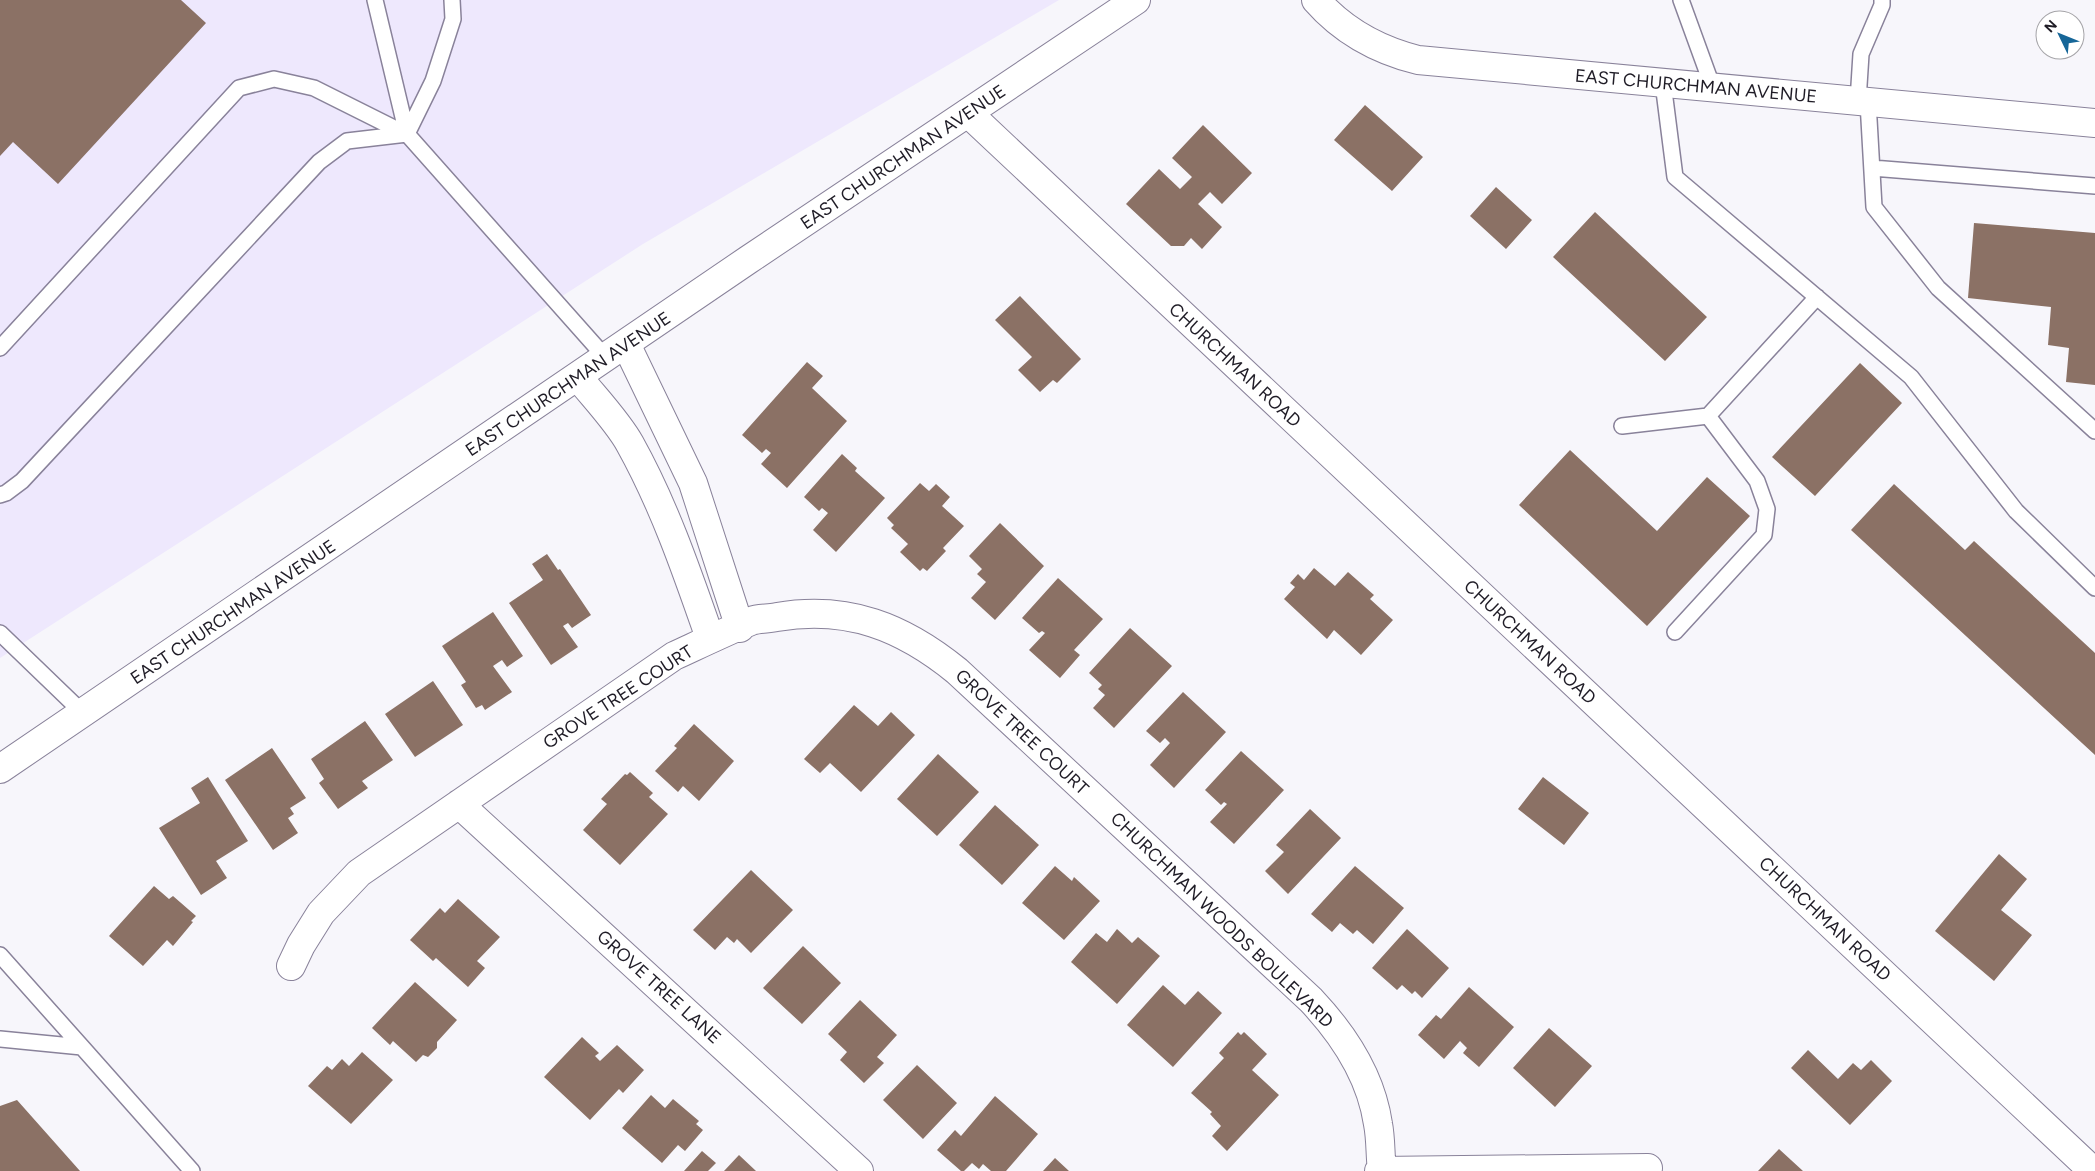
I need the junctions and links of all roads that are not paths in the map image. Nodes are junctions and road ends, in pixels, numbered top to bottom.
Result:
1 (375, 0) edge
2 (452, 0) edge
3 (1136, 0) edge
4 (1316, 0) edge
5 (1681, 0) edge
6 (1882, 0) edge
7 (1663, 84) junction
8 (1713, 88) junction
9 (1863, 102) junction
10 (968, 113) junction
11 (2095, 123) edge
12 (406, 134) junction
13 (1872, 168) junction
14 (2095, 186) edge
15 (1817, 297) junction
16 (0, 348) edge
17 (616, 351) junction
18 (578, 377) junction
19 (1708, 416) junction
20 (1622, 426) dead end
21 (2095, 431) edge
22 (0, 495) edge
23 (2095, 588) edge
24 (740, 628) junction
25 (1675, 632) dead end
26 (0, 633) edge
27 (710, 638) junction
28 (83, 713) junction
29 (0, 769) edge
30 (459, 804) junction
31 (1106, 810) joint
32 (0, 954) edge
33 (291, 966) dead end
34 (0, 1040) edge
35 (82, 1047) junction
36 (1648, 1168) dead end
37 (192, 1171) edge
38 (859, 1171) edge
39 (1380, 1171) edge
40 (2093, 1171) edge

1 - 12 lane
2 - 12 lane
3 - 10 street, EAST CHURCHMAN AVENUE
4 - 7 street, EAST CHURCHMAN AVENUE
5 - 8 lane
6 - 9 lane
7 - 8 street, EAST CHURCHMAN AVENUE
7 - 15 lane
8 - 9 street, EAST CHURCHMAN AVENUE
9 - 11 street, EAST CHURCHMAN AVENUE
9 - 13 lane
10 - 17 street, EAST CHURCHMAN AVENUE
10 - 40 street, CHURCHMAN ROAD
12 - 16 lane
12 - 17 lane
12 - 22 lane
13 - 14 lane
13 - 21 lane
15 - 19 lane
15 - 23 lane
17 - 18 street, EAST CHURCHMAN AVENUE
17 - 24 street
18 - 27 street
18 - 28 street, EAST CHURCHMAN AVENUE
19 - 20 lane
19 - 25 lane
24 - 27 street, GROVE TREE COURT
24 - 31 street, GROVE TREE COURT
26 - 28 lane
27 - 30 street, GROVE TREE COURT
28 - 29 street, EAST CHURCHMAN AVENUE
30 - 33 street, GROVE TREE COURT
30 - 38 street, GROVE TREE LANE
31 - 39 street, CHURCHMAN WOODS BOULEVARD
32 - 35 lane
34 - 35 lane
35 - 37 lane
36 - 39 street

